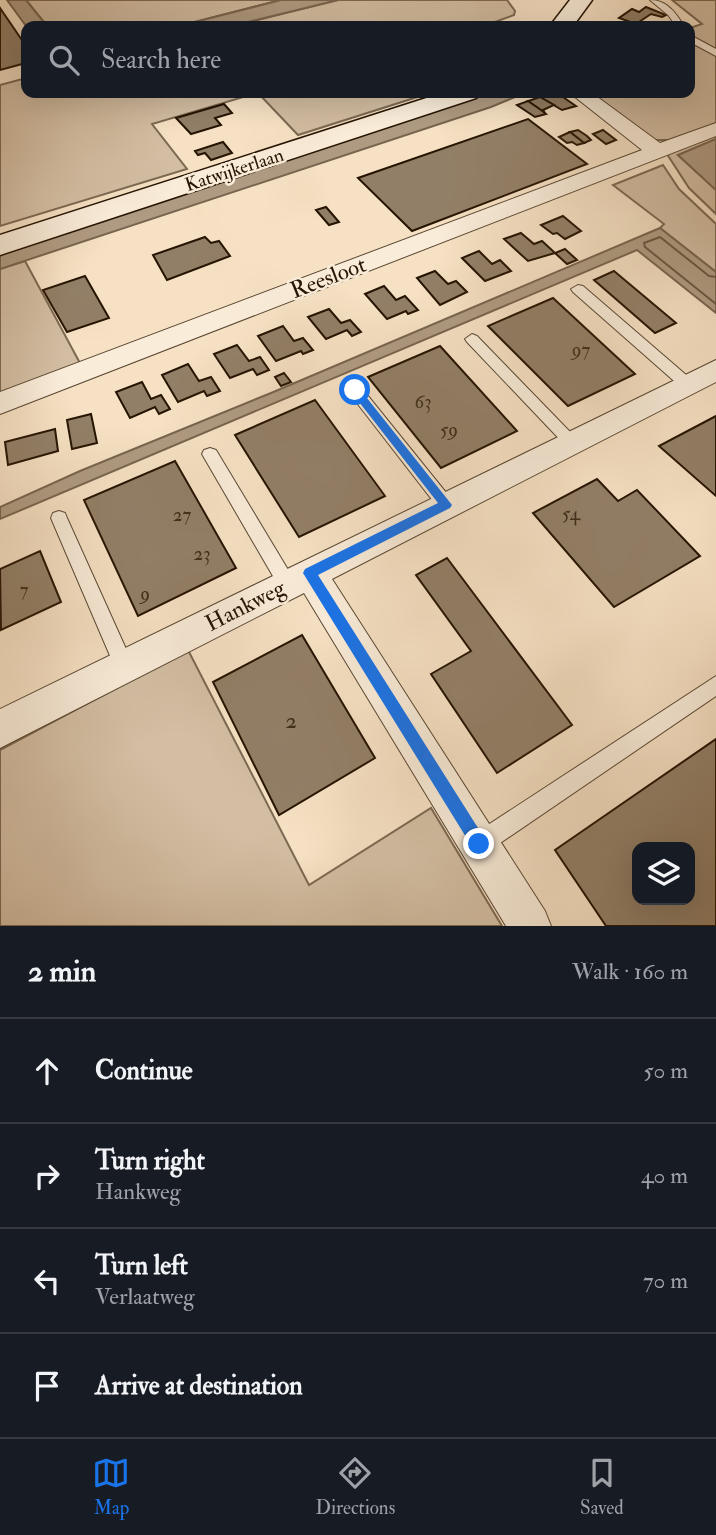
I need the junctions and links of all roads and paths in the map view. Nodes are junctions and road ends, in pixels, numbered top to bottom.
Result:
1 (581, 0) edge
2 (654, 0) edge
3 (565, 21) edge
4 (677, 21) edge
5 (695, 40) edge
6 (716, 53) edge
7 (452, 98) edge
8 (587, 98) edge
9 (716, 128) edge
10 (656, 150) junction
11 (0, 244) edge
12 (578, 289) dead end
13 (472, 339) dead end
14 (716, 370) edge
15 (687, 384) junction
16 (355, 390) dead end
17 (0, 403) edge
18 (571, 442) junction
19 (210, 454) dead end
20 (446, 505) junction
21 (59, 518) dead end
22 (298, 578) junction
23 (124, 666) junction
24 (716, 685) edge
25 (0, 729) edge
26 (479, 844) junction
27 (530, 926) edge

1 - 3 street
2 - 4 lane
5 - 6 lane
7 - 11 street, Katwijkerlaan
8 - 10 street
9 - 10 street, Reesloot
10 - 17 street, Reesloot
12 - 15 lane
13 - 18 lane
14 - 15 street, Hankweg
15 - 18 street, Hankweg
16 - 20 lane
18 - 20 street, Hankweg
19 - 22 lane
20 - 22 street, Hankweg
21 - 23 lane
22 - 23 street, Hankweg
22 - 26 street
23 - 25 street, Hankweg
24 - 26 lane
26 - 27 street

